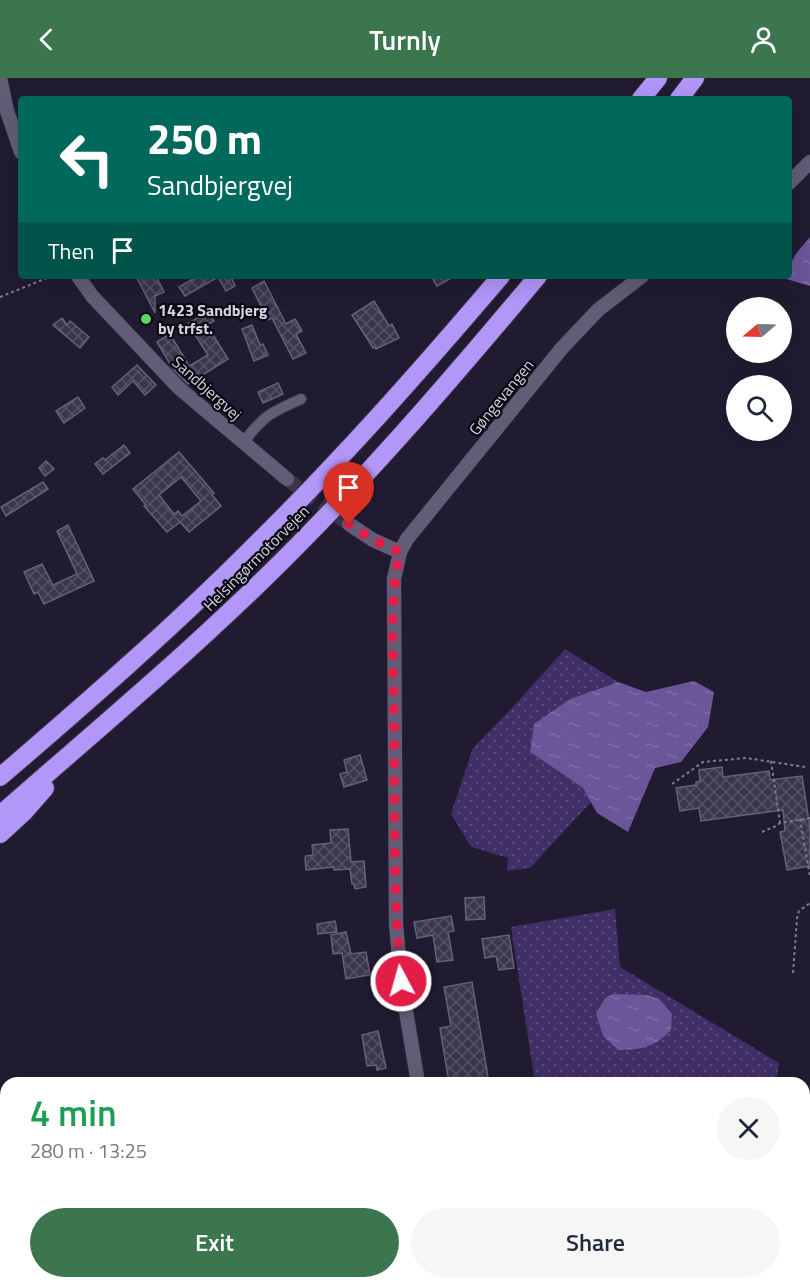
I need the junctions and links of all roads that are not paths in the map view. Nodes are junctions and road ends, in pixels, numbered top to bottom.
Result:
1 (0, 78) edge
2 (658, 78) edge
3 (695, 78) edge
4 (643, 96) edge
5 (681, 96) edge
6 (4, 112) edge
7 (18, 145) edge
8 (810, 162) edge
9 (792, 180) edge
10 (80, 279) edge
11 (498, 279) edge
12 (536, 279) edge
13 (638, 279) edge
14 (301, 399) dead end
15 (243, 443) junction
16 (287, 478) tunnel mouth
17 (349, 524) tunnel mouth
18 (400, 552) junction
19 (96, 731) junction
20 (0, 777) edge
21 (0, 815) edge
22 (0, 834) edge
23 (417, 1077) edge

1 - 6 street
2 - 4 highway
3 - 5 highway
6 - 7 street
8 - 9 street
10 - 15 street, Sandbjergvej
11 - 20 highway, Helsingørmotorvejen
12 - 19 highway, Helsingørmotorvejen
13 - 18 street, Gøngevangen
14 - 15 street, Sandbjergvej
15 - 16 street, Sandbjergvej
17 - 18 street
18 - 23 street
19 - 21 highway, Helsingørmotorvejen
19 - 22 highway

